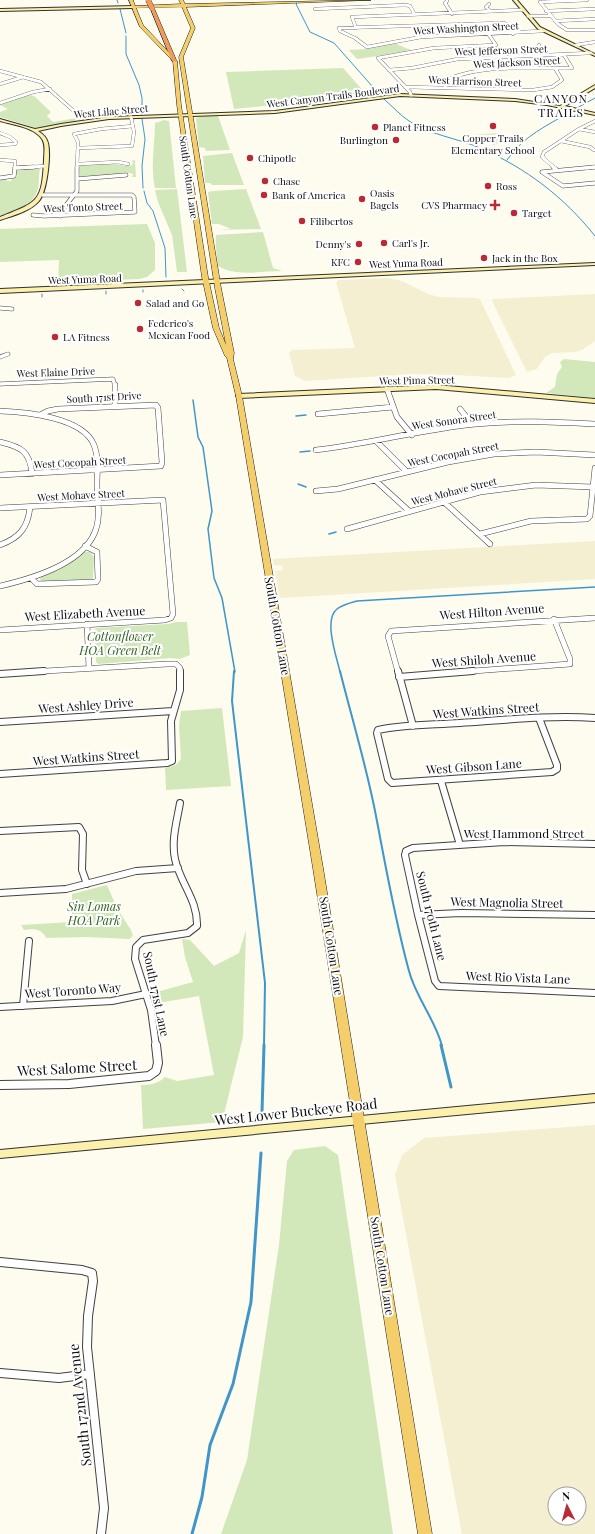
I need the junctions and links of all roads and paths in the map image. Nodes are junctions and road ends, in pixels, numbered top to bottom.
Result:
1 (148, 0) edge
2 (156, 0) edge
3 (320, 0) edge
4 (369, 0) edge
5 (515, 0) edge
6 (587, 0) edge
7 (299, 1) edge
8 (378, 1) edge
9 (447, 1) dead end
10 (182, 3) edge
11 (132, 4) edge
12 (489, 4) dead end
13 (381, 6) junction
14 (0, 9) edge
15 (159, 9) dead end
16 (315, 9) dead end
17 (595, 9) edge
18 (523, 10) junction
19 (546, 11) junction
20 (490, 12) junction
21 (452, 14) junction
22 (416, 15) junction
23 (433, 15) junction
24 (528, 16) junction
25 (550, 16) junction
26 (595, 19) edge
27 (555, 20) junction
28 (439, 25) junction
29 (356, 28) junction
30 (595, 30) edge
31 (543, 31) junction
32 (489, 34) junction
33 (513, 34) junction
34 (400, 38) dead end
35 (405, 40) junction
36 (595, 42) edge
37 (540, 45) dead end
38 (576, 45) junction
39 (177, 49) dead end
40 (591, 53) junction
41 (564, 55) junction
42 (181, 56) junction
43 (544, 56) junction
44 (595, 56) edge
45 (175, 61) junction
46 (555, 68) junction
47 (389, 70) junction
48 (0, 71) edge
49 (22, 77) junction
50 (0, 84) edge
51 (515, 84) dead end
52 (595, 86) edge
53 (405, 87) junction
54 (445, 87) junction
55 (50, 89) junction
56 (521, 90) junction
57 (411, 95) junction
58 (0, 103) edge
59 (561, 107) junction
60 (595, 114) edge
61 (180, 115) junction
62 (190, 115) junction
63 (77, 117) dead end
64 (131, 117) junction
65 (1, 121) edge
66 (595, 121) edge
67 (133, 126) junction
68 (579, 129) junction
69 (34, 131) junction
70 (595, 132) edge
71 (0, 133) edge
72 (183, 137) junction
73 (561, 141) junction
74 (0, 145) edge
75 (78, 148) junction
76 (594, 150) dead end
77 (197, 154) junction
78 (0, 160) edge
79 (78, 164) junction
80 (128, 164) dead end
81 (46, 166) junction
82 (15, 167) junction
83 (595, 167) edge
84 (556, 169) junction
85 (126, 175) dead end
86 (0, 178) edge
87 (77, 178) junction
88 (595, 183) edge
89 (191, 189) junction
90 (202, 189) junction
91 (42, 195) junction
92 (75, 196) junction
93 (194, 207) junction
94 (33, 215) dead end
95 (60, 216) junction
96 (0, 219) edge
97 (210, 233) junction
98 (595, 264) edge
99 (595, 267) edge
100 (551, 268) junction
101 (385, 273) junction
102 (218, 279) junction
103 (308, 279) junction
104 (206, 282) junction
105 (0, 291) edge
106 (0, 308) edge
107 (12, 309) dead end
108 (214, 320) junction
109 (228, 338) junction
110 (8, 354) dead end
111 (0, 357) edge
112 (230, 359) junction
113 (0, 384) edge
114 (387, 389) junction
115 (239, 396) junction
116 (595, 401) edge
117 (115, 406) junction
118 (393, 407) junction
119 (460, 409) dead end
120 (0, 411) edge
121 (318, 414) dead end
122 (40, 415) junction
123 (472, 424) junction
124 (595, 424) edge
125 (412, 435) junction
126 (0, 442) edge
127 (377, 442) junction
128 (316, 450) dead end
129 (595, 454) edge
130 (161, 466) joint
131 (595, 468) edge
132 (97, 470) junction
133 (406, 472) junction
134 (32, 474) junction
135 (0, 475) edge
136 (376, 480) junction
137 (593, 487) junction
138 (316, 490) dead end
139 (444, 502) junction
140 (98, 503) junction
141 (30, 507) junction
142 (0, 508) edge
143 (409, 511) junction
144 (347, 529) dead end
145 (480, 534) junction
146 (490, 544) dead end
147 (0, 545) edge
148 (85, 546) junction
149 (31, 578) junction
150 (0, 586) edge
151 (171, 618) joint
152 (595, 618) edge
153 (554, 619) junction
154 (87, 624) junction
155 (0, 630) edge
156 (88, 668) junction
157 (0, 674) edge
158 (399, 677) junction
159 (173, 711) junction
160 (539, 718) junction
161 (595, 718) edge
162 (0, 722) edge
163 (413, 726) junction
164 (0, 774) edge
165 (441, 781) junction
166 (392, 783) joint
167 (180, 803) dead end
168 (0, 831) edge
169 (595, 844) edge
170 (460, 845) junction
171 (406, 850) joint
172 (178, 868) junction
173 (87, 884) junction
174 (0, 893) edge
175 (418, 915) junction
176 (595, 915) edge
177 (29, 941) dead end
178 (439, 986) joint
179 (595, 992) edge
180 (146, 994) junction
181 (23, 1006) junction
182 (0, 1007) edge
183 (155, 1073) joint
184 (0, 1085) edge
185 (595, 1098) edge
186 (359, 1121) junction
187 (0, 1154) edge
188 (0, 1262) edge
189 (0, 1373) edge
190 (90, 1374) junction
191 (101, 1534) edge
192 (425, 1534) edge

1 - 45 highway, bridge
2 - 15 highway
3 - 7 main road
4 - 7 main road
5 - 18 street
6 - 19 street
7 - 10 main road
8 - 13 street
9 - 21 street
10 - 11 main road
10 - 42 main road
11 - 14 street
11 - 45 main road
12 - 20 street
13 - 16 street
13 - 22 street
17 - 19 street
18 - 20 street
18 - 24 street
19 - 25 street
20 - 21 street
21 - 23 street
22 - 23 street
22 - 29 street
23 - 28 street
24 - 25 street
24 - 31 street
25 - 27 street
26 - 27 street
27 - 30 street
28 - 29 street
28 - 33 street
29 - 35 street, West Washington Street
31 - 33 street, West Washington Street
31 - 38 street
32 - 33 street, West Washington Street
32 - 35 street, West Washington Street
32 - 47 street
34 - 35 street
36 - 38 street
37 - 43 street
38 - 40 street
39 - 42 highway
40 - 41 street, West Jefferson Street
40 - 44 street
41 - 43 street, West Jefferson Street
41 - 46 street, West Jackson Street
42 - 62 main road, South Cotton Lane
43 - 47 street, West Jefferson Street
45 - 61 main road, South Cotton Lane
46 - 54 street, West Jackson Street
46 - 56 street, West Harrison Street
47 - 53 street
48 - 49 street
49 - 50 street
49 - 55 street
51 - 56 street
52 - 59 street
53 - 54 street, West Harrison Street
53 - 57 street
54 - 56 street, West Harrison Street
55 - 58 street
55 - 63 street
57 - 59 street, West Canyon Trails Boulevard
57 - 62 street, West Canyon Trails Boulevard
59 - 60 street, West Canyon Trails Boulevard
61 - 62 street, West Lilac Street
61 - 64 street, West Lilac Street
61 - 72 main road, South Cotton Lane
62 - 77 main road, South Cotton Lane
64 - 67 street
64 - 69 street, West Lilac Street
65 - 69 street
66 - 68 street
67 - 75 street
67 - 75 street
68 - 70 street
68 - 73 street
69 - 81 street
71 - 74 street
72 - 77 main road
72 - 89 main road, South Cotton Lane
73 - 76 street
73 - 84 street
75 - 79 street
77 - 90 main road, South Cotton Lane
78 - 82 street
79 - 80 street
79 - 87 street
81 - 82 street
81 - 91 street
82 - 86 street
83 - 84 street
84 - 88 street
85 - 87 street
87 - 92 street
89 - 90 main road
89 - 93 main road, South Cotton Lane
90 - 97 main road, South Cotton Lane
91 - 92 street
91 - 96 street
92 - 95 street
92 - 95 street, West Tonto Street
93 - 97 main road
93 - 104 main road, South Cotton Lane
94 - 95 street, West Tonto Street
97 - 102 main road, South Cotton Lane
98 - 100 street
98 - 101 street, West Yuma Road
99 - 100 street, West Yuma Road
100 - 103 street, West Yuma Road
101 - 102 street, West Yuma Road
101 - 103 street
102 - 103 street, West Yuma Road
102 - 104 street, West Yuma Road
102 - 109 main road, South Cotton Lane
104 - 105 street, West Yuma Road
104 - 108 main road, South Cotton Lane
106 - 107 street
108 - 109 main road
108 - 112 main road, South Cotton Lane
109 - 112 main road, South Cotton Lane
110 - 111 street
112 - 115 main road, South Cotton Lane
113 - 117 street, West Elaine Drive
114 - 115 street, West Pima Street
114 - 116 street, West Pima Street
114 - 118 street
115 - 186 main road, South Cotton Lane
117 - 122 street, South 171st Drive
117 - 130 street, South 171st Drive
118 - 121 street
118 - 125 street
119 - 123 street
120 - 122 street
122 - 132 street
123 - 124 street, West Sonora Street
123 - 125 street, West Sonora Street
125 - 127 street, West Sonora Street
126 - 134 street
127 - 128 street, West Sonora Street
127 - 133 street
129 - 133 street, West Cocopah Street
130 - 132 street, West Cocopah Street
131 - 137 street
132 - 134 street, West Cocopah Street
132 - 140 street
133 - 136 street, West Cocopah Street
134 - 135 street, West Cocopah Street
136 - 138 street, West Cocopah Street
136 - 143 street
137 - 139 street, West Mohave Street
137 - 145 street
139 - 143 street, West Mohave Street
139 - 145 street
140 - 141 street, West Mohave Street
140 - 148 street
140 - 151 street, West Mohave Street
141 - 142 street, West Mohave Street
141 - 147 street
143 - 144 street, West Mohave Street
145 - 146 street
148 - 149 street
148 - 149 street
149 - 150 street
151 - 154 street, West Elizabeth Avenue
152 - 153 street, West Hilton Avenue
153 - 158 street, West Hilton Avenue
153 - 158 street, West Shiloh Avenue
154 - 155 street, West Elizabeth Avenue
154 - 156 street
156 - 157 street
156 - 159 street
158 - 163 street
159 - 162 street, West Ashley Drive
159 - 164 street, West Watkins Street
160 - 161 street, West Watkins Street
160 - 163 street, West Watkins Street
160 - 165 street, West Gibson Lane
163 - 166 street, West Watkins Street
165 - 166 street, West Gibson Lane
165 - 170 street
167 - 172 street
168 - 173 street
169 - 170 street, West Hammond Street
170 - 171 street, West Hammond Street
171 - 175 street, South 170th Lane
172 - 173 street
172 - 180 street, South 171st Lane
173 - 174 street
175 - 176 street, West Magnolia Street
175 - 178 street, South 170th Lane
177 - 181 street
178 - 179 street, West Rio Vista Lane
180 - 181 street, West Toronto Way
180 - 183 street, South 171st Lane
181 - 182 street, West Toronto Way
183 - 184 street, West Salome Street
185 - 186 street, West Lower Buckeye Road
186 - 187 street, West Lower Buckeye Road
186 - 192 main road, South Cotton Lane
188 - 190 street, South 172nd Avenue
189 - 190 street
190 - 191 street, South 172nd Avenue

